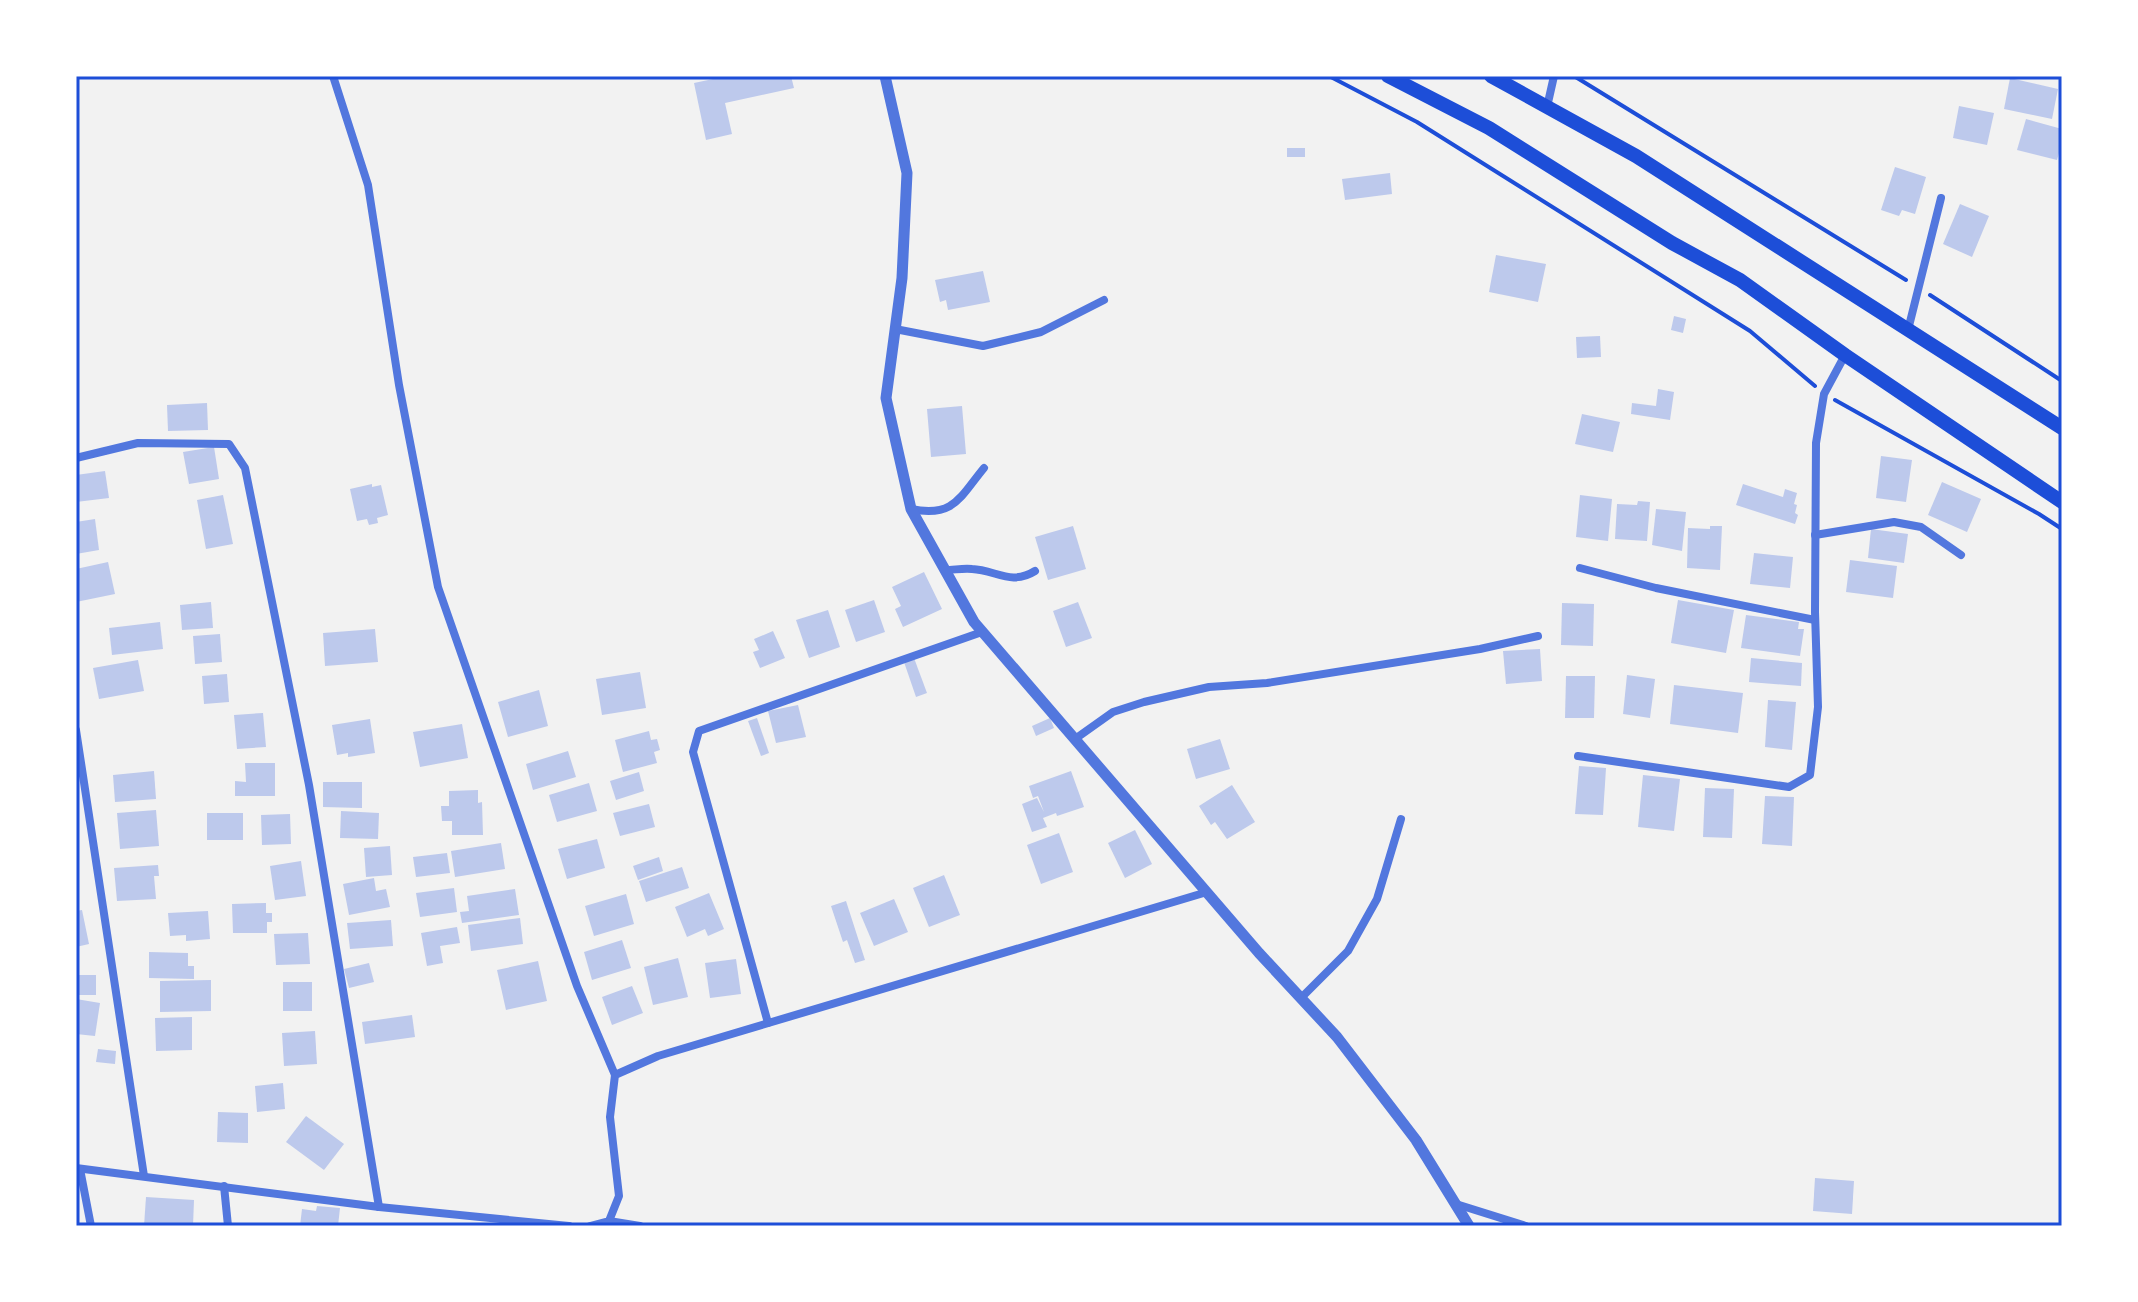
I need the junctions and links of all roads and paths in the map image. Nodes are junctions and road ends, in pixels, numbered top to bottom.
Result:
1 (333, 76) edge
2 (885, 76) edge
3 (1329, 76) edge
4 (1388, 76) edge
5 (1491, 76) edge
6 (1554, 76) edge
7 (1574, 76) edge
8 (1547, 107) junction
9 (1941, 198) dead end
10 (1919, 288) junction
11 (1104, 300) dead end
12 (895, 329) junction
13 (1908, 330) junction
14 (1845, 355) junction
15 (2062, 381) edge
16 (1824, 394) junction
17 (2062, 428) edge
18 (76, 458) edge
19 (984, 468) dead end
20 (2062, 502) edge
21 (911, 509) junction
22 (2062, 529) edge
23 (1815, 535) junction
24 (1961, 555) dead end
25 (1580, 568) dead end
26 (945, 570) junction
27 (1035, 571) dead end
28 (1815, 620) junction
29 (982, 632) junction
30 (1538, 636) dead end
31 (76, 730) edge
32 (1075, 739) junction
33 (1578, 756) dead end
34 (1401, 819) dead end
35 (1207, 892) junction
36 (1301, 998) junction
37 (768, 1023) junction
38 (615, 1075) junction
39 (78, 1168) edge
40 (144, 1176) junction
41 (224, 1186) junction
42 (1455, 1203) junction
43 (379, 1207) junction
44 (609, 1221) junction
45 (497, 1222) edge
46 (91, 1226) edge
47 (228, 1226) edge
48 (569, 1226) edge
49 (590, 1226) edge
50 (640, 1226) edge
51 (1469, 1226) edge
52 (1526, 1226) edge

1 - 38 street
2 - 12 street
3 - 16 path
4 - 14 highway
5 - 8 highway
6 - 8 street
7 - 10 path
8 - 13 highway
9 - 10 street
10 - 13 street
10 - 15 path
11 - 12 street
12 - 21 street
13 - 17 highway
14 - 16 street
14 - 20 highway
16 - 22 path
16 - 23 street
18 - 43 street
19 - 21 street
21 - 26 street
23 - 24 street
23 - 28 street
25 - 28 street
26 - 27 street
26 - 29 street
28 - 33 street
29 - 32 street
29 - 37 street
30 - 32 street
31 - 40 street
32 - 35 street
34 - 36 street
35 - 36 street
35 - 37 street
36 - 42 street
37 - 38 street
38 - 44 street
39 - 40 street
39 - 46 street
40 - 41 street
41 - 43 street
41 - 47 street
42 - 51 street
42 - 52 street
43 - 45 street
44 - 49 street
44 - 50 street
45 - 48 street

